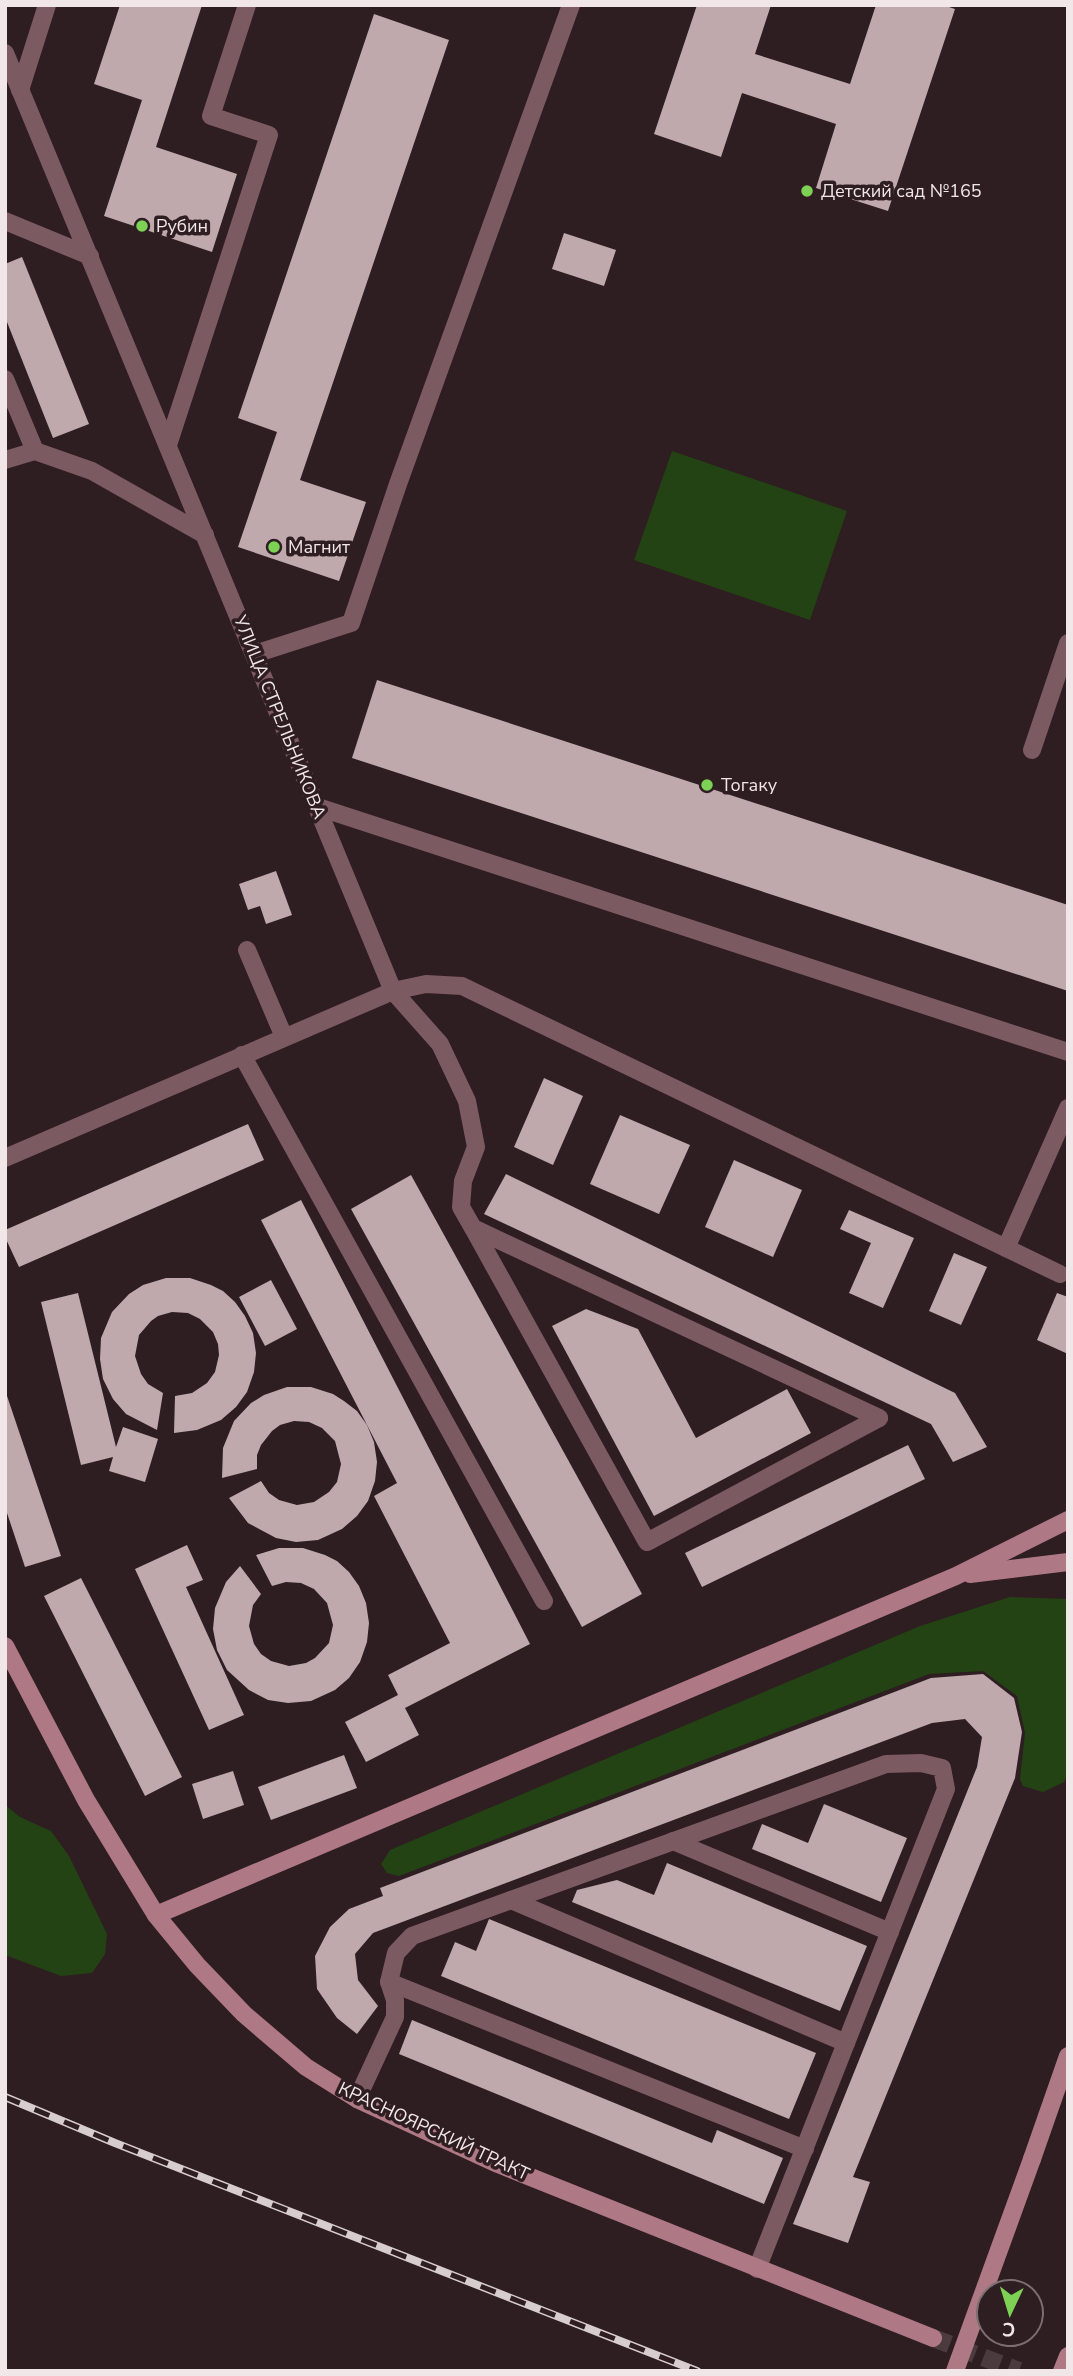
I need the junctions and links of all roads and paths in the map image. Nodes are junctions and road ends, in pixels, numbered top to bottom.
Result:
1 (47, 5) edge
2 (247, 5) edge
3 (570, 5) edge
4 (5, 53) edge
5 (20, 90) junction
6 (5, 221) edge
7 (90, 256) junction
8 (5, 379) edge
9 (168, 445) junction
10 (35, 451) junction
11 (5, 460) edge
12 (205, 535) junction
13 (1068, 643) edge
14 (255, 654) junction
15 (1032, 750) dead end
16 (318, 807) junction
17 (247, 950) dead end
18 (393, 990) junction
19 (284, 1037) junction
20 (1068, 1052) edge
21 (242, 1055) junction
22 (1068, 1108) edge
23 (5, 1158) edge
24 (473, 1228) junction
25 (1006, 1248) junction
26 (1060, 1274) dead end
27 (1068, 1520) edge
28 (1068, 1562) edge
29 (956, 1576) junction
30 (544, 1601) dead end
31 (5, 1646) edge
32 (674, 1841) junction
33 (511, 1900) junction
34 (156, 1915) junction
35 (890, 1933) junction
36 (389, 1982) junction
37 (846, 2043) junction
38 (1068, 2056) edge
39 (357, 2099) junction
40 (805, 2149) junction
41 (758, 2269) junction
42 (933, 2337) tunnel mouth
43 (1068, 2356) edge
44 (955, 2371) edge
45 (1062, 2371) edge

1 - 5 street
2 - 9 street
3 - 14 street
4 - 5 street, УЛИЦА СТРЕЛЬНИКОВА
5 - 7 street, УЛИЦА СТРЕЛЬНИКОВА
6 - 7 street
7 - 9 street, УЛИЦА СТРЕЛЬНИКОВА
8 - 10 street
9 - 12 street, УЛИЦА СТРЕЛЬНИКОВА
10 - 11 street
10 - 12 street
12 - 14 street, УЛИЦА СТРЕЛЬНИКОВА
13 - 15 street
14 - 16 street, УЛИЦА СТРЕЛЬНИКОВА
16 - 18 street, УЛИЦА СТРЕЛЬНИКОВА
16 - 20 street
17 - 19 street
18 - 19 street
18 - 24 street, УЛИЦА СТРЕЛЬНИКОВА
18 - 25 street
19 - 21 street
21 - 23 street
21 - 30 street
22 - 25 street
24 - 24 street, УЛИЦА СТРЕЛЬНИКОВА
25 - 26 street
27 - 29 main road
28 - 29 main road
29 - 34 main road
31 - 34 main road, КРАСНОЯРСКИЙ ТРАКТ
32 - 33 street
32 - 35 street
32 - 35 street
33 - 36 street
33 - 37 street
34 - 39 main road, КРАСНОЯРСКИЙ ТРАКТ
35 - 37 street
36 - 39 street
36 - 40 street
37 - 40 street
38 - 44 main road, bridge
39 - 41 main road, КРАСНОЯРСКИЙ ТРАКТ
40 - 41 street
41 - 42 main road, КРАСНОЯРСКИЙ ТРАКТ
43 - 45 main road

